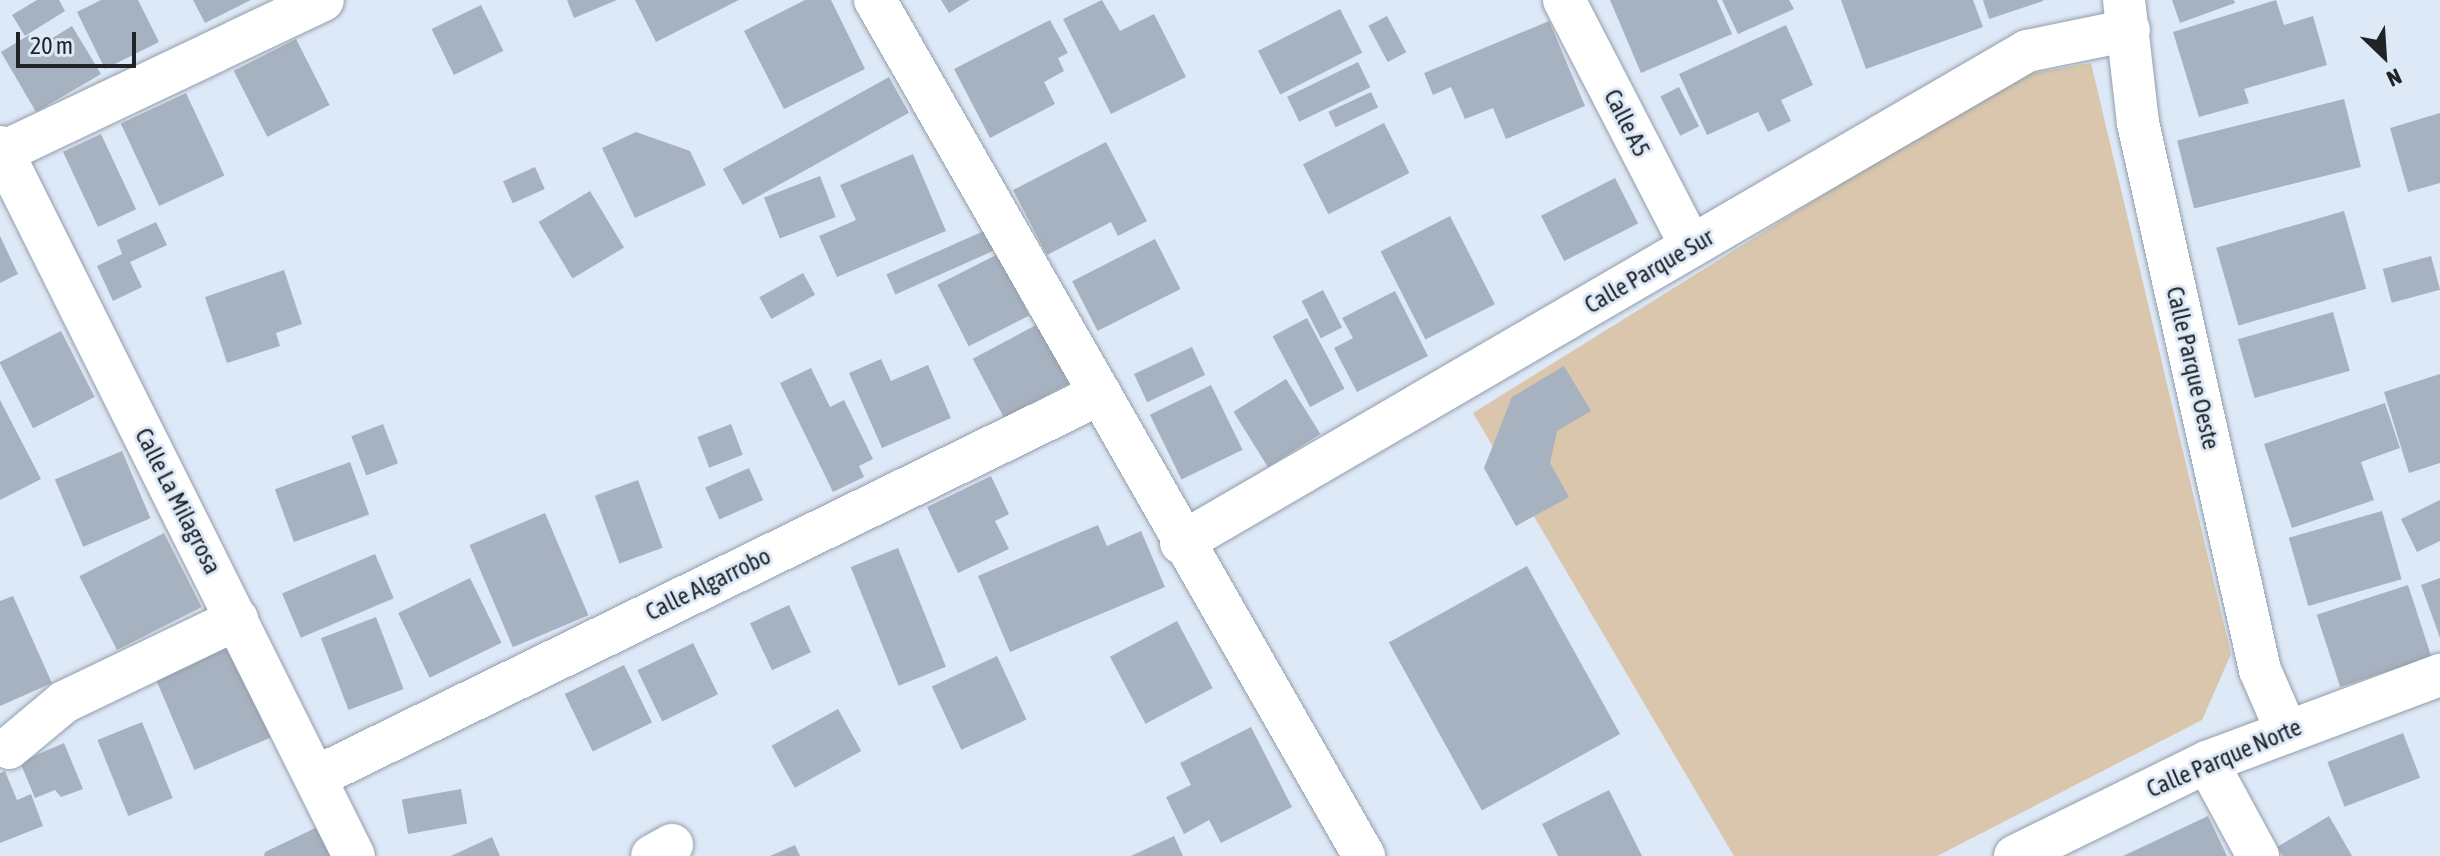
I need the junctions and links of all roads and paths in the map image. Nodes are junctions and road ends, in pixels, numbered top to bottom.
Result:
1 (875, 0) edge
2 (1564, 0) edge
3 (317, 1) edge
4 (2127, 15) edge
5 (1, 149) edge
6 (1691, 246) junction
7 (1100, 394) junction
8 (1181, 543) junction
9 (237, 619) junction
10 (2440, 675) edge
11 (2286, 730) junction
12 (9, 748) dead end
13 (2207, 762) junction
14 (316, 777) junction
15 (354, 856) edge
16 (1364, 856) edge
17 (2015, 856) edge
18 (2258, 856) edge

1 - 7 street
2 - 6 street, Calle A5
3 - 5 street
4 - 6 street, Calle Parque Sur
4 - 11 street, Calle Parque Oeste
5 - 9 street, Calle La Milagrosa
6 - 8 street, Calle Parque Sur
7 - 8 street
7 - 14 street, Calle Algarrobo
8 - 16 street
9 - 12 street
9 - 14 street, Calle La Milagrosa
10 - 11 street, Calle Parque Norte
11 - 13 street, Calle Parque Norte
13 - 17 street, Calle Parque Norte
13 - 18 street
14 - 15 street, Calle La Milagrosa

